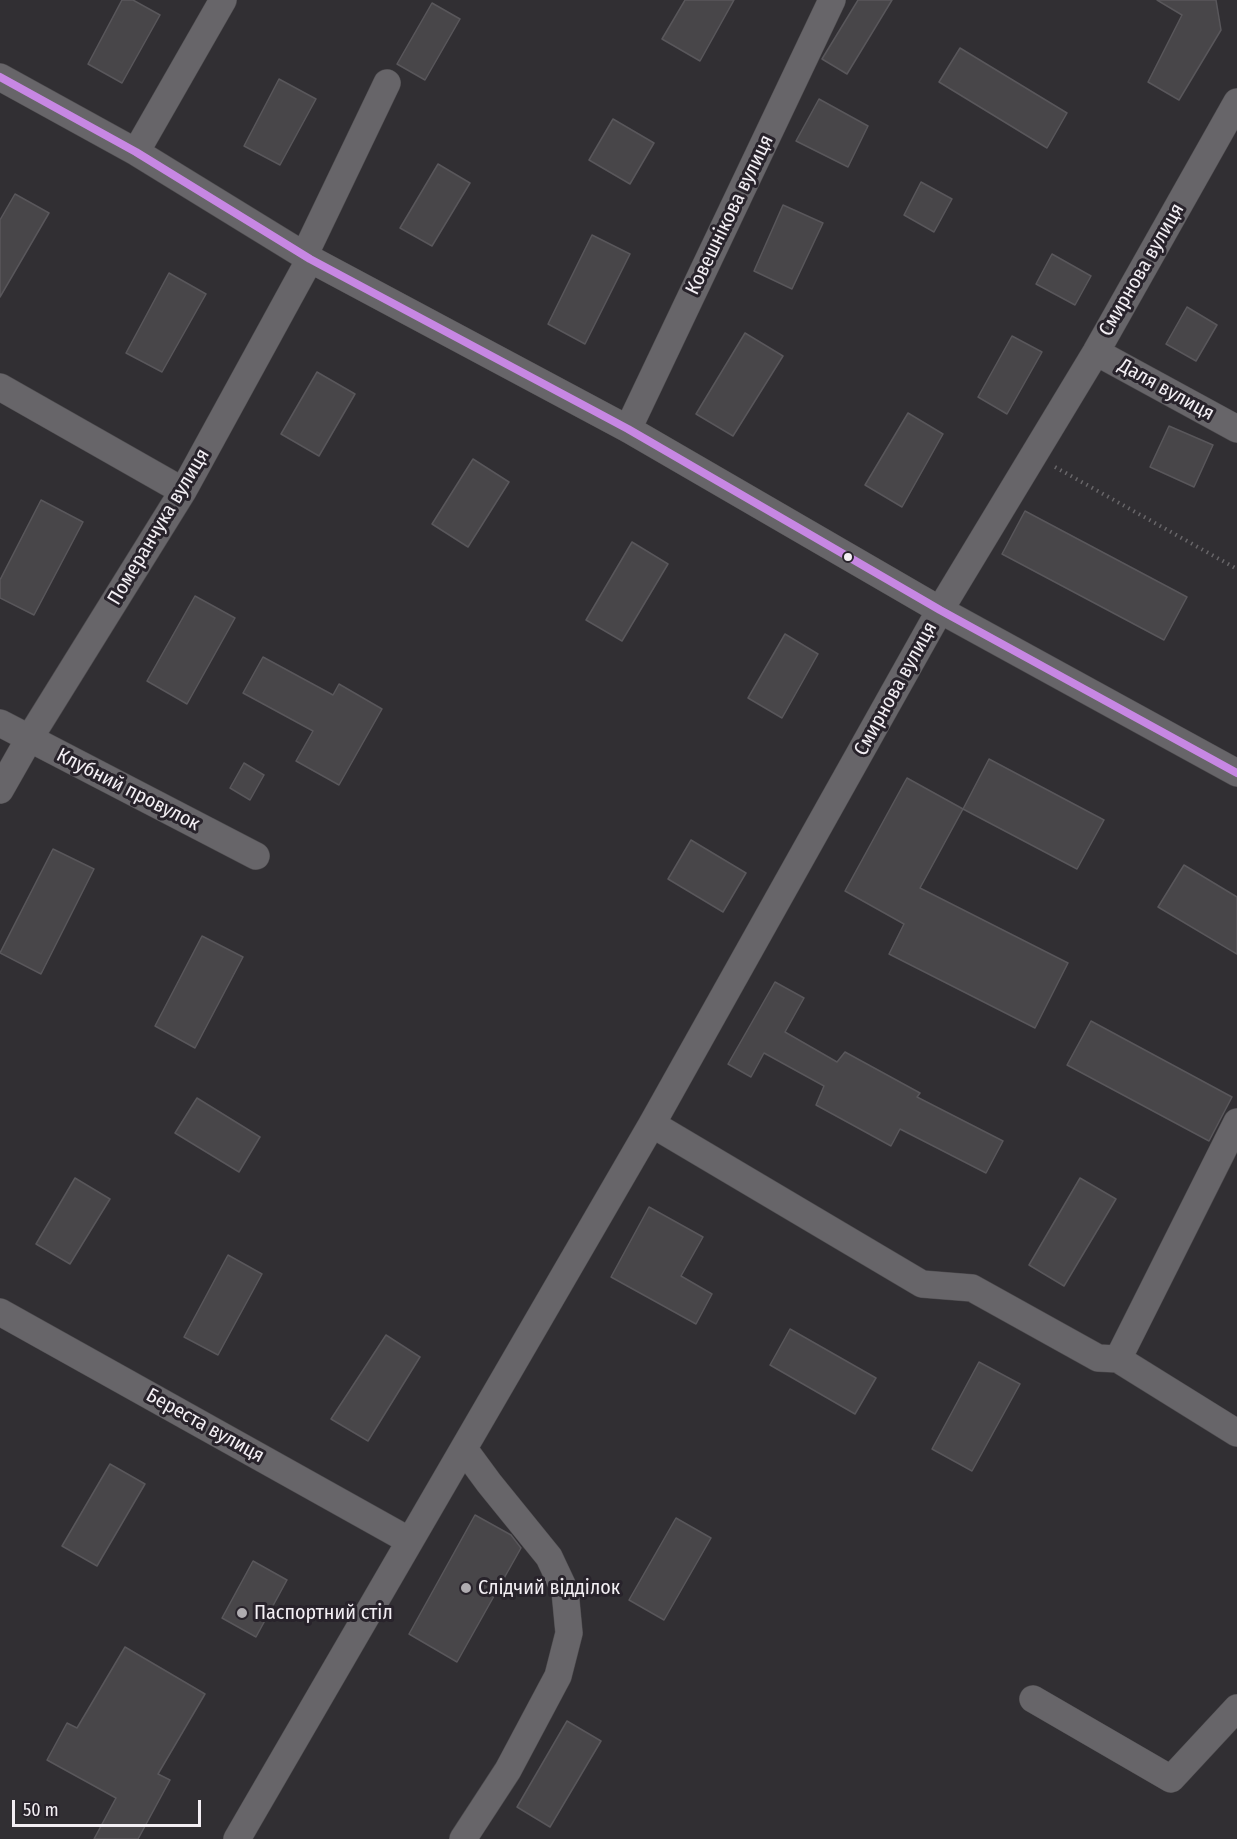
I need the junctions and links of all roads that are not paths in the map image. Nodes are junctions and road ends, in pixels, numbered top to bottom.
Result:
1 (223, 0) edge
2 (832, 0) edge
3 (0, 77) edge
4 (387, 83) dead end
5 (1237, 102) edge
6 (136, 152) junction
7 (307, 257) junction
8 (1095, 352) junction
9 (0, 387) edge
10 (628, 429) junction
11 (1237, 429) edge
12 (183, 491) junction
13 (940, 610) junction
14 (0, 723) edge
15 (29, 739) junction
16 (1237, 773) edge
17 (0, 790) edge
18 (256, 856) dead end
19 (1237, 1122) edge
20 (652, 1125) junction
21 (0, 1312) edge
22 (1118, 1359) junction
23 (1237, 1433) edge
24 (464, 1449) junction
25 (410, 1541) junction
26 (1033, 1699) dead end
27 (1237, 1708) edge
28 (237, 1839) edge
29 (463, 1839) edge

1 - 6 street
2 - 10 street, Ковешнікова вулиця
3 - 6 street
4 - 7 street, Померанчука вулиця
5 - 8 street, Смирнова вулиця
6 - 7 street
7 - 10 street
7 - 12 street, Померанчука вулиця
8 - 11 street, Даля вулиця
8 - 13 street, Смирнова вулиця
9 - 12 street
10 - 13 street
12 - 15 street, Померанчука вулиця
13 - 16 street
13 - 20 street, Смирнова вулиця
14 - 15 street, Клубний провулок
15 - 17 street, Померанчука вулиця
15 - 18 street, Клубний провулок
19 - 22 street
20 - 22 street
20 - 24 street, Смирнова вулиця
21 - 25 street, Береста вулиця
22 - 23 street
24 - 25 street, Смирнова вулиця
24 - 29 street
25 - 28 street, Смирнова вулиця
26 - 27 street

